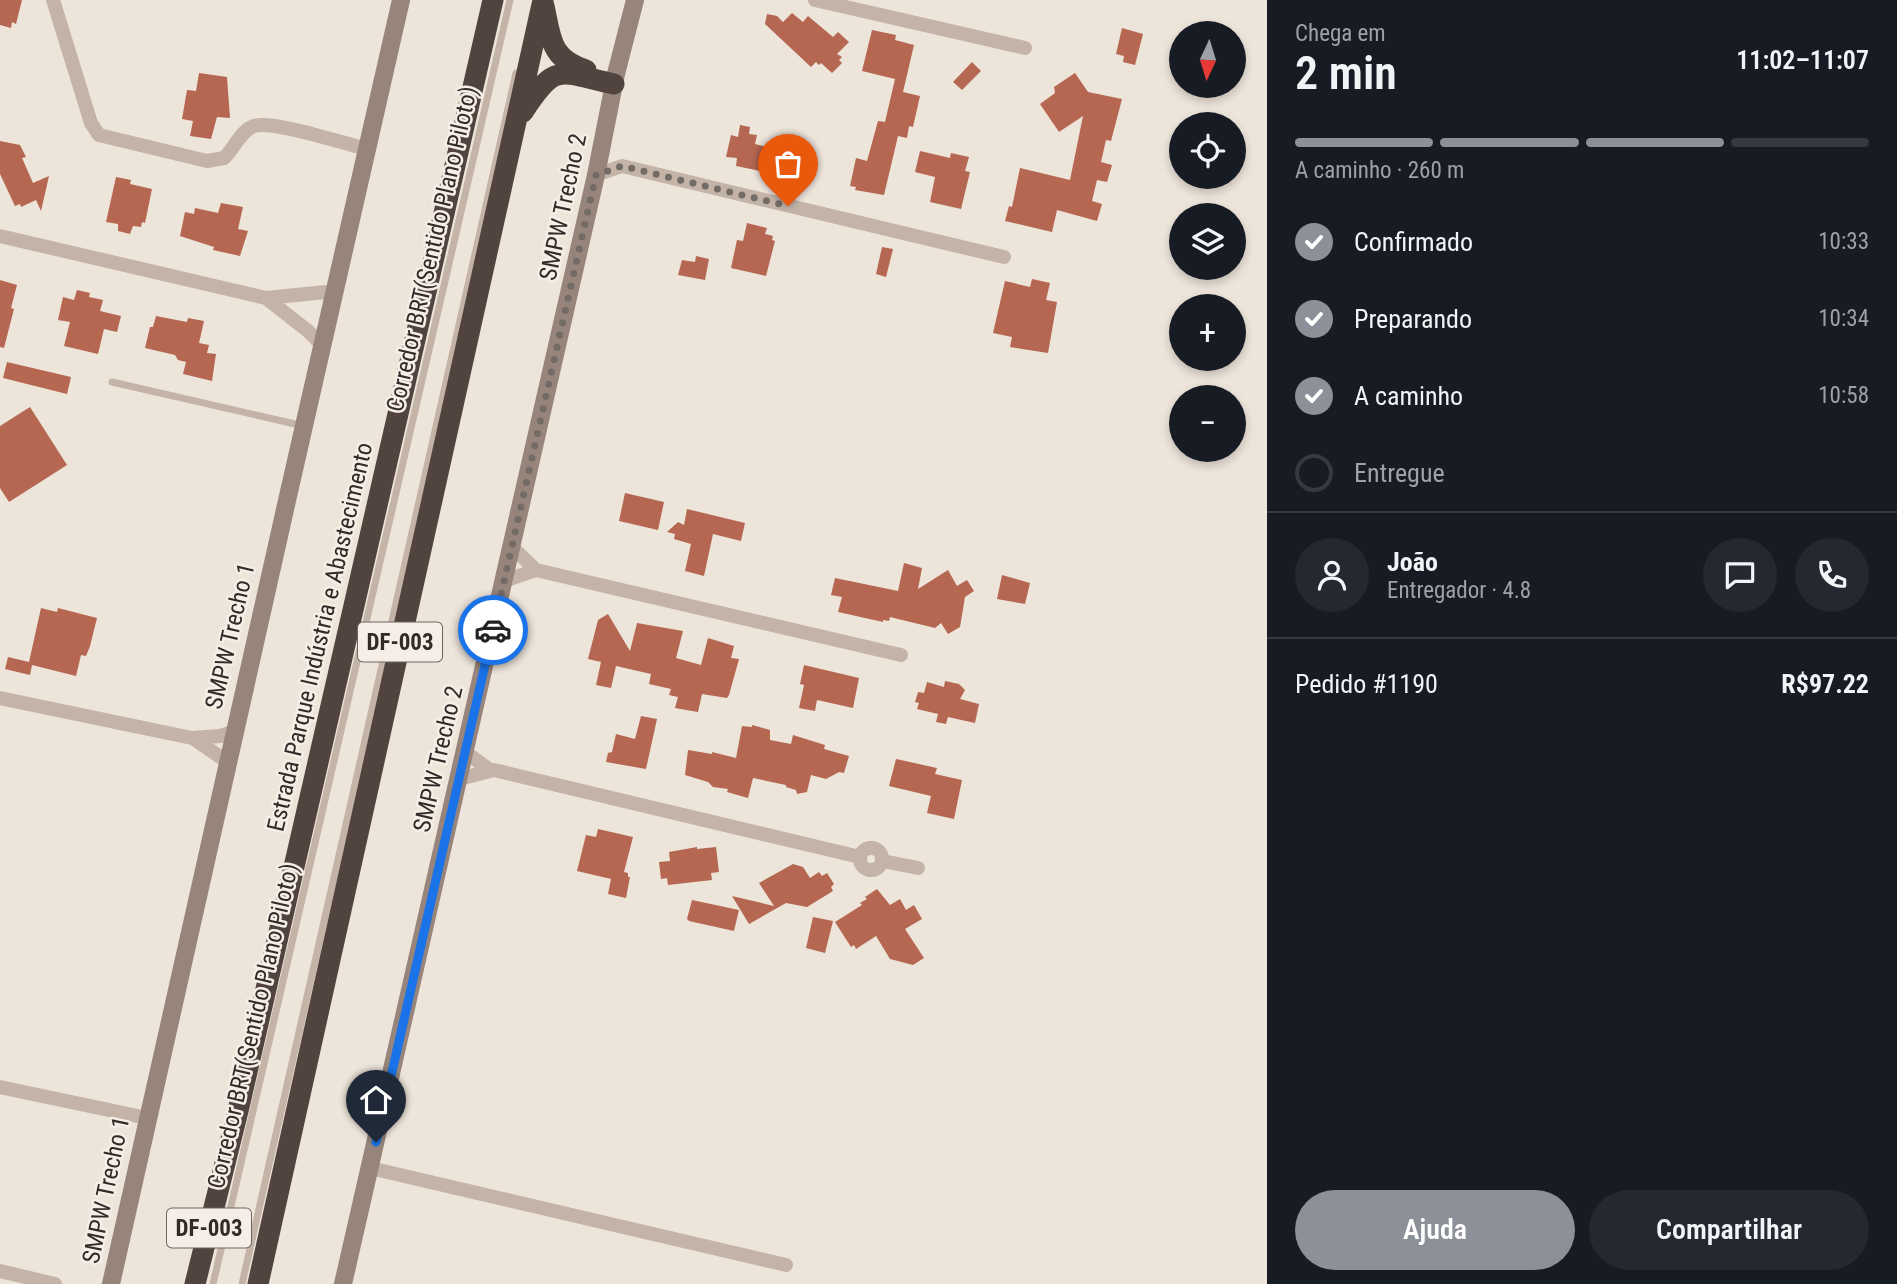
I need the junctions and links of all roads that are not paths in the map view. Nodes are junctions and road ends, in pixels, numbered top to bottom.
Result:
1 (53, 0) edge
2 (401, 0) edge
3 (493, 0) edge
4 (510, 0) edge
5 (543, 0) edge
6 (635, 0) edge
7 (815, 0) edge
8 (1025, 48) dead end
9 (517, 68) dead end
10 (615, 79) junction
11 (514, 125) junction
12 (602, 144) junction
13 (367, 149) junction
14 (622, 166) junction
15 (596, 175) junction
16 (0, 236) edge
17 (1004, 257) dead end
18 (336, 291) junction
19 (266, 298) junction
20 (323, 346) junction
21 (112, 382) dead end
22 (304, 426) junction
23 (512, 547) junction
24 (536, 570) junction
25 (504, 580) junction
26 (901, 655) dead end
27 (0, 698) edge
28 (233, 732) junction
29 (192, 738) junction
30 (465, 752) junction
31 (226, 761) junction
32 (490, 770) junction
33 (458, 779) junction
34 (918, 867) dead end
35 (0, 1087) edge
36 (147, 1118) junction
37 (370, 1168) junction
38 (786, 1265) dead end
39 (0, 1271) edge
40 (55, 1284) edge
41 (111, 1284) edge
42 (195, 1284) edge
43 (213, 1284) edge
44 (242, 1284) edge
45 (258, 1284) edge
46 (343, 1284) edge

1 - 13 street
2 - 13 street, SMPW Trecho 1
3 - 42 highway, Estrada Parque Indústria e Abastecimento / DF-003
4 - 43 lane, Corredor BRT(Sentido Plano Piloto)
5 - 10 highway
5 - 11 highway, DF-003
6 - 10 street, SMPW Trecho 2
7 - 8 street
9 - 44 lane
10 - 11 highway
10 - 12 street, SMPW Trecho 2
11 - 45 highway, DF-003
12 - 14 street
12 - 15 street, SMPW Trecho 2
13 - 18 street, SMPW Trecho 1
14 - 15 street
14 - 17 street
15 - 23 street, SMPW Trecho 2
16 - 19 street
18 - 19 street
18 - 20 street, SMPW Trecho 1
19 - 20 street
20 - 22 street, SMPW Trecho 1
21 - 22 lane
22 - 28 street, SMPW Trecho 1
23 - 24 street
23 - 25 street, SMPW Trecho 2
24 - 25 street
24 - 26 street
25 - 30 street, SMPW Trecho 2
27 - 29 street
28 - 29 street
28 - 31 street, SMPW Trecho 1
29 - 31 street
30 - 32 street
30 - 33 street, SMPW Trecho 2
31 - 36 street, SMPW Trecho 1
32 - 33 street
32 - 34 street
33 - 37 street, SMPW Trecho 2
35 - 36 street
36 - 41 street, SMPW Trecho 1
37 - 38 street
37 - 46 street, SMPW Trecho 2
39 - 40 street

